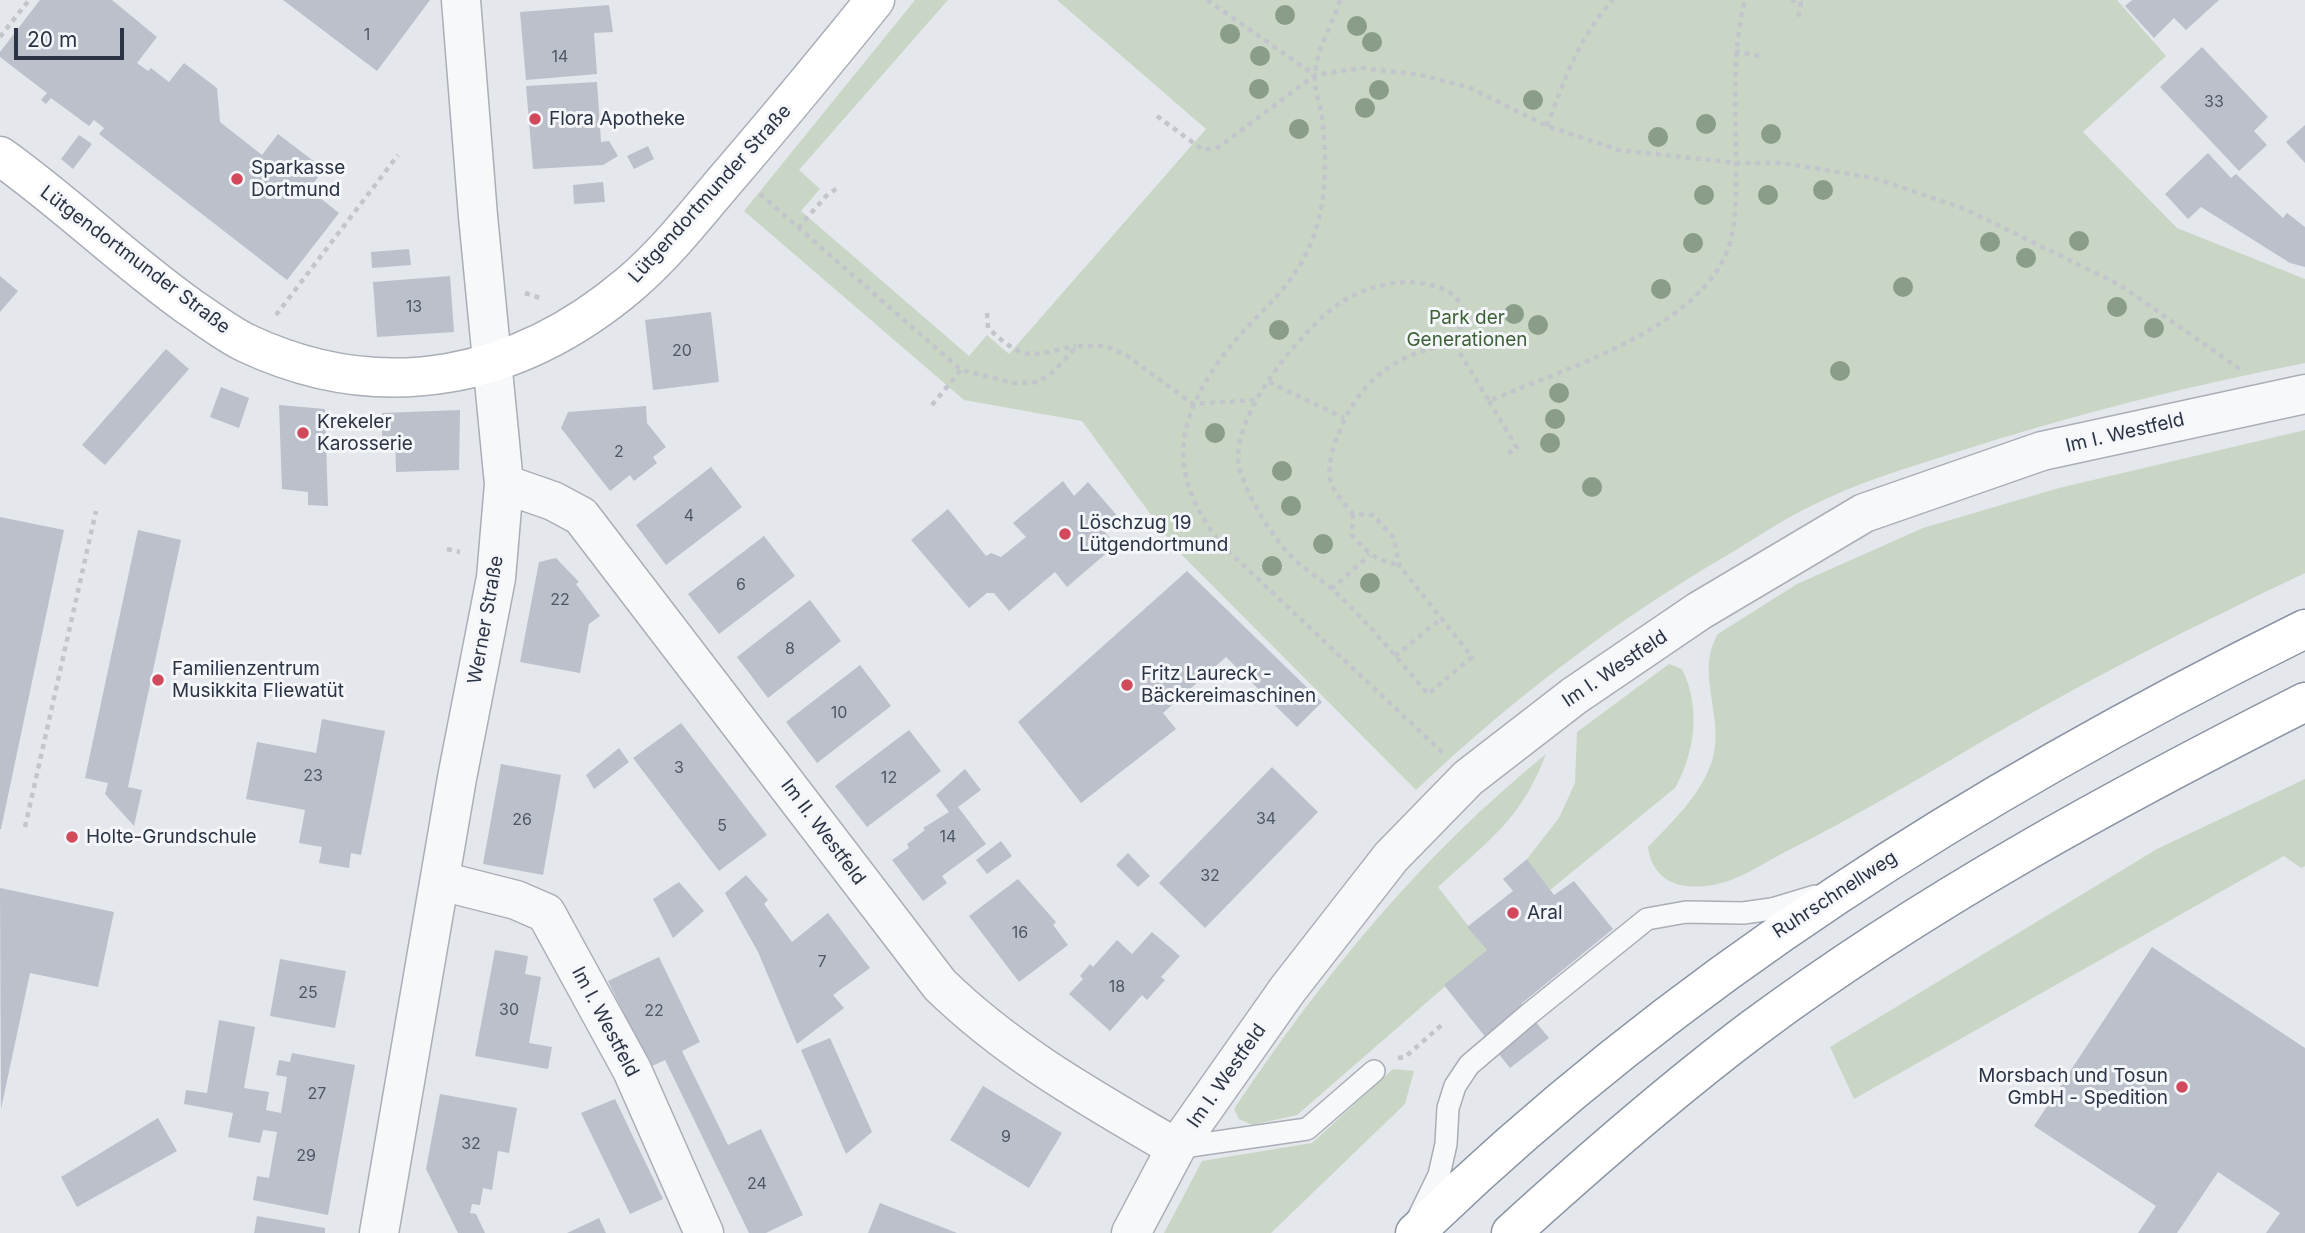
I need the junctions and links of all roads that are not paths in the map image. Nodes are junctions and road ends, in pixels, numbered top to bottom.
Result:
1 (461, 0) edge
2 (875, 0) edge
3 (0, 156) edge
4 (494, 363) junction
5 (2305, 394) edge
6 (504, 484) junction
7 (2305, 629) edge
8 (2305, 702) edge
9 (1880, 865) junction
10 (441, 881) junction
11 (1374, 1071) road end
12 (1176, 1148) junction
13 (379, 1233) edge
14 (704, 1233) edge
15 (1131, 1233) edge
16 (1408, 1233) edge
17 (1415, 1233) edge
18 (1511, 1233) edge

1 - 4 street, Werner Straße
2 - 4 main road, Lütgendortmunder Straße
3 - 4 main road, Lütgendortmunder Straße
4 - 6 street, Werner Straße
5 - 12 street, Im I. Westfeld
6 - 10 street, Werner Straße
6 - 12 street, Im II. Westfeld
7 - 9 main road, Ruhrschnellweg
8 - 18 main road
9 - 16 lane
9 - 17 main road, Ruhrschnellweg
10 - 13 street, Werner Straße
10 - 14 street, Im I. Westfeld
11 - 12 lane
12 - 15 street, Im I. Westfeld

